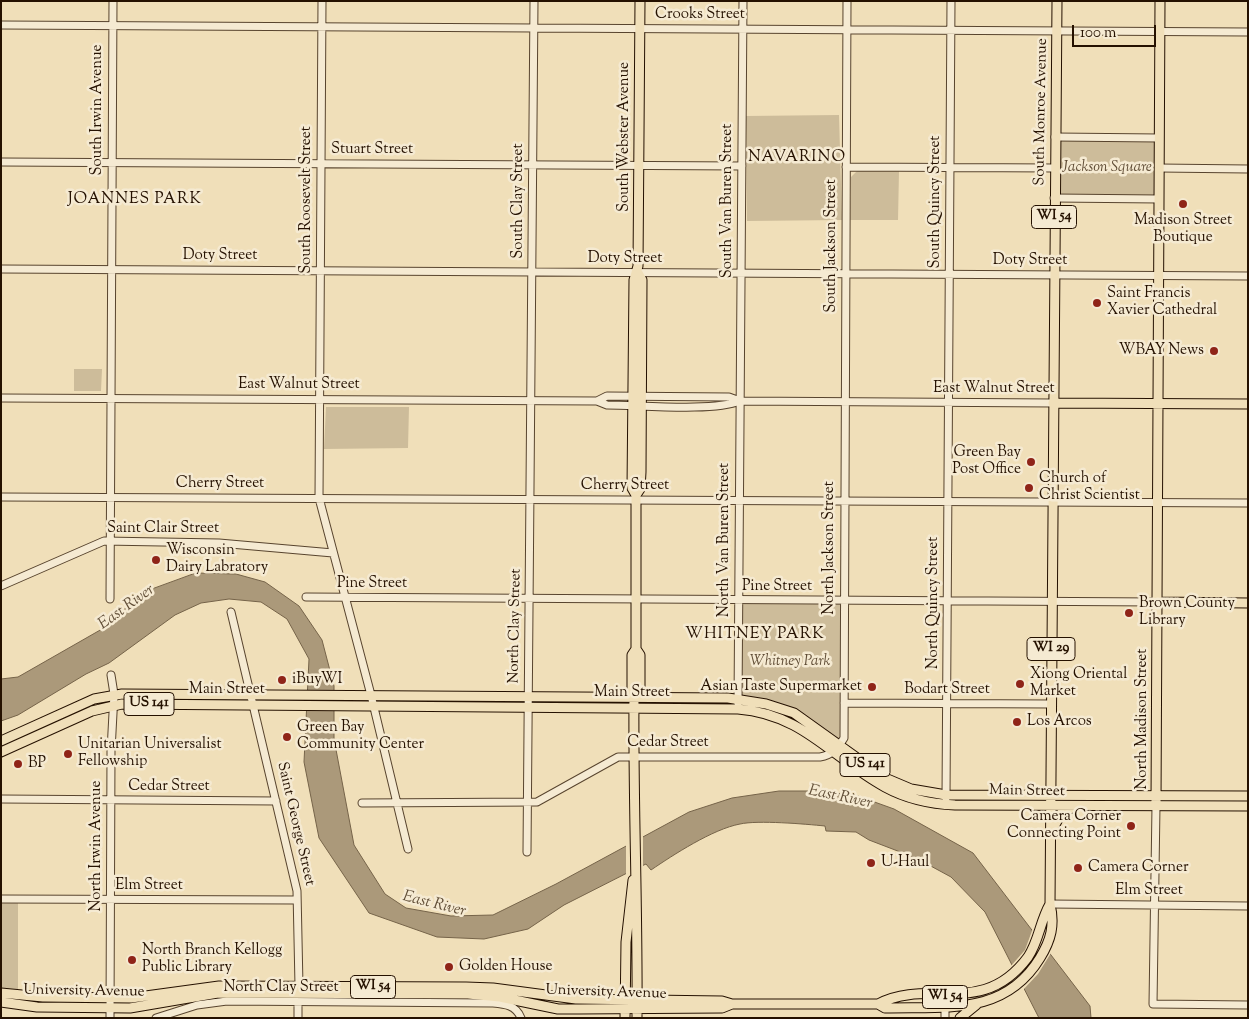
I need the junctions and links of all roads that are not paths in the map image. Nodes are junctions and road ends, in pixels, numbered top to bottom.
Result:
1 (113, 1) edge
2 (322, 1) edge
3 (534, 1) edge
4 (640, 1) edge
5 (743, 1) edge
6 (847, 1) edge
7 (952, 1) edge
8 (1057, 1) edge
9 (1160, 1) edge
10 (1, 25) edge
11 (113, 25) junction
12 (322, 26) junction
13 (534, 28) junction
14 (639, 28) junction
15 (743, 29) junction
16 (847, 29) junction
17 (951, 30) junction
18 (1057, 30) junction
19 (1160, 31) junction
20 (1248, 32) edge
21 (1055, 137) junction
22 (1159, 138) junction
23 (1, 162) edge
24 (112, 163) junction
25 (321, 164) junction
26 (533, 165) junction
27 (638, 166) junction
28 (742, 166) junction
29 (846, 167) junction
30 (950, 167) junction
31 (1055, 168) junction
32 (1159, 168) junction
33 (1248, 169) edge
34 (1054, 198) junction
35 (1159, 199) junction
36 (1, 269) edge
37 (111, 270) junction
38 (320, 271) junction
39 (532, 272) junction
40 (638, 273) junction
41 (741, 273) junction
42 (845, 274) junction
43 (950, 274) junction
44 (1054, 274) junction
45 (1158, 275) junction
46 (1248, 276) edge
47 (1, 398) edge
48 (110, 398) junction
49 (319, 399) junction
50 (531, 400) junction
51 (636, 401) junction
52 (740, 401) junction
53 (844, 402) junction
54 (949, 402) junction
55 (1053, 403) junction
56 (1157, 403) junction
57 (1248, 404) edge
58 (1, 497) edge
59 (110, 498) junction
60 (319, 498) junction
61 (636, 498) junction
62 (531, 500) junction
63 (739, 501) junction
64 (844, 501) junction
65 (948, 502) junction
66 (1052, 502) junction
67 (1158, 503) junction
68 (1248, 503) edge
69 (110, 541) junction
70 (333, 553) junction
71 (1, 586) edge
72 (306, 597) dead end
73 (344, 598) junction
74 (110, 599) dead end
75 (530, 599) junction
76 (636, 600) junction
77 (738, 600) junction
78 (843, 601) junction
79 (947, 601) junction
80 (1052, 602) junction
81 (1158, 602) junction
82 (1248, 603) edge
83 (231, 612) dead end
84 (111, 675) dead end
85 (114, 694) junction
86 (371, 695) junction
87 (529, 697) junction
88 (738, 699) junction
89 (253, 700) junction
90 (306, 700) junction
91 (634, 702) junction
92 (844, 703) junction
93 (946, 703) junction
94 (1051, 704) junction
95 (114, 705) junction
96 (373, 706) junction
97 (529, 707) junction
98 (738, 709) junction
99 (1, 741) edge
100 (835, 749) junction
101 (1, 752) edge
102 (634, 756) junction
103 (946, 795) junction
104 (1050, 795) junction
105 (1156, 796) junction
106 (1248, 796) edge
107 (1, 799) edge
108 (111, 800) junction
109 (276, 801) junction
110 (398, 802) junction
111 (362, 803) dead end
112 (528, 803) junction
113 (946, 805) junction
114 (1050, 805) junction
115 (1082, 806) junction
116 (1156, 806) junction
117 (1248, 806) edge
118 (1050, 835) junction
119 (408, 849) dead end
120 (527, 852) dead end
121 (635, 873) junction
122 (1, 898) edge
123 (110, 899) junction
124 (297, 900) junction
125 (1050, 904) junction
126 (1155, 905) junction
127 (1248, 906) edge
128 (299, 986) junction
129 (1, 993) edge
130 (110, 997) junction
131 (945, 997) junction
132 (625, 1000) junction
133 (637, 1000) junction
134 (1, 1002) edge
135 (298, 1002) junction
136 (732, 1004) junction
137 (878, 1004) junction
138 (977, 1005) junction
139 (1248, 1005) edge
140 (945, 1007) junction
141 (110, 1008) junction
142 (625, 1014) edge
143 (637, 1014) edge
144 (110, 1018) edge
145 (156, 1018) edge
146 (298, 1018) edge
147 (521, 1018) edge
148 (945, 1018) edge
149 (960, 1018) edge

1 - 11 street, South Irwin Avenue
2 - 12 street, South Roosevelt Street
3 - 13 street, South Clay Street
4 - 14 main road, South Webster Avenue
5 - 15 street, South Van Buren Street
6 - 16 street, South Jackson Street
7 - 17 street, South Quincy Street
8 - 18 main road, South Monroe Avenue / WI 54
9 - 19 main road, North Madison Street
10 - 11 street, Crooks Street
11 - 12 street, Crooks Street
11 - 24 street, South Irwin Avenue
12 - 13 street, Crooks Street
12 - 25 street, South Roosevelt Street
13 - 14 street, Crooks Street
13 - 26 street, South Clay Street
14 - 15 street, Crooks Street
14 - 27 main road, South Webster Avenue
15 - 16 street, Crooks Street
15 - 28 street, South Van Buren Street
16 - 17 street, Crooks Street
16 - 29 street, South Jackson Street
17 - 18 street, Crooks Street
17 - 30 street, South Quincy Street
18 - 19 street, Crooks Street
18 - 21 main road, South Monroe Avenue / WI 54
19 - 20 street, Crooks Street
19 - 22 main road, North Madison Street
21 - 22 street
21 - 31 main road, South Monroe Avenue / WI 54
22 - 32 main road, North Madison Street
23 - 24 street, Stuart Street
24 - 25 street, Stuart Street
24 - 37 street, South Irwin Avenue
25 - 26 street, Stuart Street
25 - 38 street, South Roosevelt Street
26 - 27 street, Stuart Street
26 - 39 street, South Clay Street
27 - 28 street, Stuart Street
27 - 40 main road, South Webster Avenue
28 - 41 street, South Van Buren Street
29 - 30 street
29 - 42 street, South Jackson Street
30 - 31 street
30 - 43 street, South Quincy Street
31 - 34 main road, South Monroe Avenue / WI 54
32 - 33 street
32 - 35 main road, North Madison Street
34 - 35 street
34 - 44 main road, South Monroe Avenue / WI 54
35 - 45 main road, North Madison Street
36 - 37 street, Doty Street
37 - 38 street, Doty Street
37 - 48 street, South Irwin Avenue
38 - 39 street, Doty Street
38 - 49 street, South Roosevelt Street
39 - 40 street, Doty Street
39 - 50 street, South Clay Street
40 - 41 street, Doty Street
40 - 51 main road, South Webster Avenue
41 - 42 street, Doty Street
41 - 52 street, South Van Buren Street
42 - 43 street, Doty Street
42 - 53 street, South Jackson Street
43 - 44 street, Doty Street
43 - 54 street, South Quincy Street
44 - 45 street, Doty Street
44 - 55 main road, South Monroe Avenue / WI 54
45 - 46 street, Doty Street
45 - 56 main road, North Madison Street
47 - 48 street, East Walnut Street
48 - 49 street, East Walnut Street
48 - 59 street
49 - 50 street, East Walnut Street
49 - 60 street, South Roosevelt Street
50 - 51 street, East Walnut Street
50 - 62 street, North Clay Street
51 - 52 street, East Walnut Street
51 - 61 main road, South Webster Avenue
52 - 53 street, East Walnut Street
52 - 63 street, North Van Buren Street
53 - 54 street, East Walnut Street
53 - 64 street, North Jackson Street
54 - 55 street, East Walnut Street
54 - 65 street, North Quincy Street
55 - 56 main road, East Walnut Street
55 - 66 main road, WI 29
56 - 57 main road, East Walnut Street
56 - 67 main road, North Madison Street
58 - 59 street, Cherry Street
59 - 60 street, Cherry Street
59 - 69 street
60 - 62 street, Cherry Street
60 - 70 street, South Roosevelt Street
61 - 62 street, Cherry Street
61 - 63 street, Cherry Street
61 - 76 main road, South Webster Avenue
62 - 75 street, North Clay Street
63 - 64 street, Cherry Street
63 - 77 street, North Van Buren Street
64 - 65 street, Cherry Street
64 - 78 street, North Jackson Street
65 - 66 street, Cherry Street
65 - 79 street, North Quincy Street
66 - 67 street, Cherry Street
66 - 80 main road, WI 29
67 - 68 street, Cherry Street
67 - 81 main road, North Madison Street
69 - 70 street, Saint Clair Street
69 - 71 street, Saint Clair Street
69 - 74 street
70 - 73 street, South Roosevelt Street
72 - 73 street, Pine Street
73 - 75 street, Pine Street
73 - 86 street, South Roosevelt Street
75 - 76 street, Pine Street
75 - 87 street, North Clay Street
76 - 77 street, Pine Street
76 - 91 main road, South Webster Avenue
77 - 78 street, Pine Street
77 - 88 street, North Van Buren Street
78 - 79 street, Pine Street
78 - 92 street, North Jackson Street
79 - 80 street, Pine Street
79 - 93 street, North Quincy Street
80 - 81 street, Pine Street
80 - 94 main road, WI 29
81 - 82 main road, Pine Street
81 - 105 main road, North Madison Street
83 - 89 street, Saint George Street
84 - 85 street, North Irwin Avenue
85 - 89 main road, Main Street / US 141
85 - 95 street, North Irwin Avenue
85 - 99 main road, Main Street / US 141
86 - 87 main road, Main Street / US 141
86 - 90 main road, Main Street / US 141
86 - 96 street, South Roosevelt Street
87 - 91 main road, Main Street / US 141
87 - 97 street, North Clay Street
88 - 91 main road, Main Street / US 141
88 - 98 street, North Van Buren Street
88 - 100 main road, Main Street / US 141
89 - 90 main road, Main Street / US 141
89 - 95 main road, Main Street / US 141
89 - 109 street, Saint George Street
90 - 96 main road, Main Street / US 141
91 - 97 main road, Main Street / US 141
91 - 98 main road, Main Street / US 141
91 - 102 main road
92 - 93 street, Bodart Street
92 - 100 street, North Jackson Street
93 - 94 street, Bodart Street
93 - 103 street, North Quincy Street
94 - 104 main road, WI 29
95 - 101 main road, Main Street / US 141
95 - 108 street, North Irwin Avenue
96 - 97 main road, Main Street / US 141
96 - 110 street, South Roosevelt Street
97 - 112 street, North Clay Street
98 - 100 main road, Main Street / US 141
100 - 102 street, Cedar Street
100 - 103 main road, Main Street / US 141
100 - 113 main road, Main Street / US 141
102 - 112 street, Cedar Street
102 - 121 main road
103 - 104 main road, Main Street / US 141
103 - 113 street, North Quincy Street
104 - 105 main road, Main Street / US 141
104 - 114 main road, WI 29
105 - 106 main road, Main Street / US 141
105 - 116 main road, North Madison Street
107 - 108 street, Cedar Street
108 - 109 street, Cedar Street
108 - 123 street, North Irwin Avenue
109 - 124 street, Saint George Street
110 - 111 street, Cedar Street
110 - 112 street, Cedar Street
110 - 119 street, South Roosevelt Street
112 - 120 street, North Clay Street
113 - 114 main road, Main Street / US 141
114 - 115 main road, Main Street / US 141
114 - 118 main road, WI 54
115 - 116 main road, Main Street / US 141
115 - 118 main road
116 - 117 main road, Main Street / US 141
116 - 126 street, North Madison Street
118 - 125 main road, WI 54
121 - 132 main road
121 - 133 main road
122 - 123 street, Elm Street
123 - 124 street, Elm Street
123 - 130 street, North Irwin Avenue
124 - 128 street, Saint George Street
125 - 126 street, Elm Street
125 - 131 main road, University Avenue / WI 54
125 - 138 main road, University Avenue / WI 54
126 - 127 street, Elm Street
126 - 139 street, North Madison Street
128 - 130 main road, University Avenue / WI 54
128 - 132 main road, University Avenue / WI 54
129 - 130 main road, University Avenue / WI 54
130 - 141 street, North Irwin Avenue
131 - 137 main road, University Avenue / WI 54
131 - 140 street
132 - 133 main road, University Avenue / WI 54
132 - 142 main road
133 - 136 main road, University Avenue / WI 54
133 - 143 main road
134 - 141 main road, University Avenue / WI 54
135 - 145 street, North Clay Street
135 - 146 street
135 - 147 street, North Clay Street
136 - 137 main road, University Avenue / WI 54
136 - 143 main road, University Avenue / WI 54
137 - 140 main road, University Avenue / WI 54
138 - 140 main road, University Avenue / WI 54
138 - 149 main road
140 - 148 street
141 - 142 main road, University Avenue / WI 54
141 - 144 street, North Irwin Avenue
142 - 143 main road, University Avenue / WI 54

